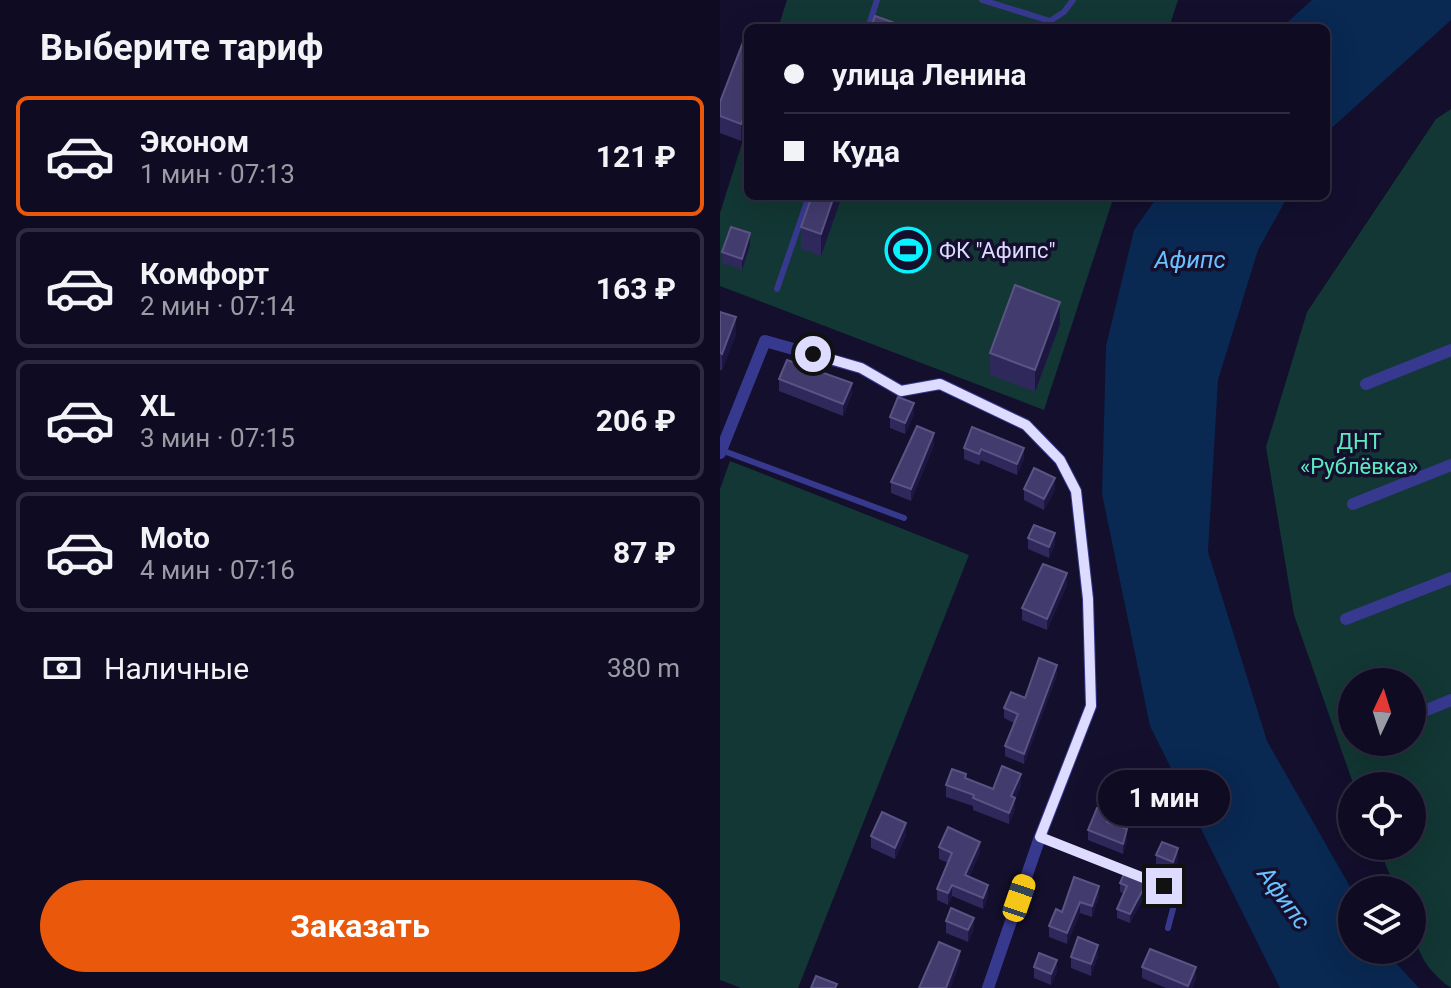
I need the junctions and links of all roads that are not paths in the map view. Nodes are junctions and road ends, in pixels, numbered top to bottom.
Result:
1 (877, 0) edge
2 (982, 0) edge
3 (1073, 0) edge
4 (869, 24) edge
5 (808, 200) edge
6 (777, 289) dead end
7 (1451, 350) edge
8 (1366, 384) dead end
9 (721, 452) edge
10 (1451, 465) edge
11 (1353, 504) dead end
12 (904, 518) dead end
13 (1451, 578) edge
14 (1346, 619) dead end
15 (1451, 700) edge
16 (1426, 710) edge
17 (1040, 837) junction
18 (1168, 928) dead end
19 (988, 988) edge

1 - 4 lane
2 - 3 lane
5 - 6 lane
7 - 8 street
9 - 12 lane
9 - 17 street
10 - 11 street
13 - 14 street
15 - 16 street
17 - 18 lane
17 - 19 street

